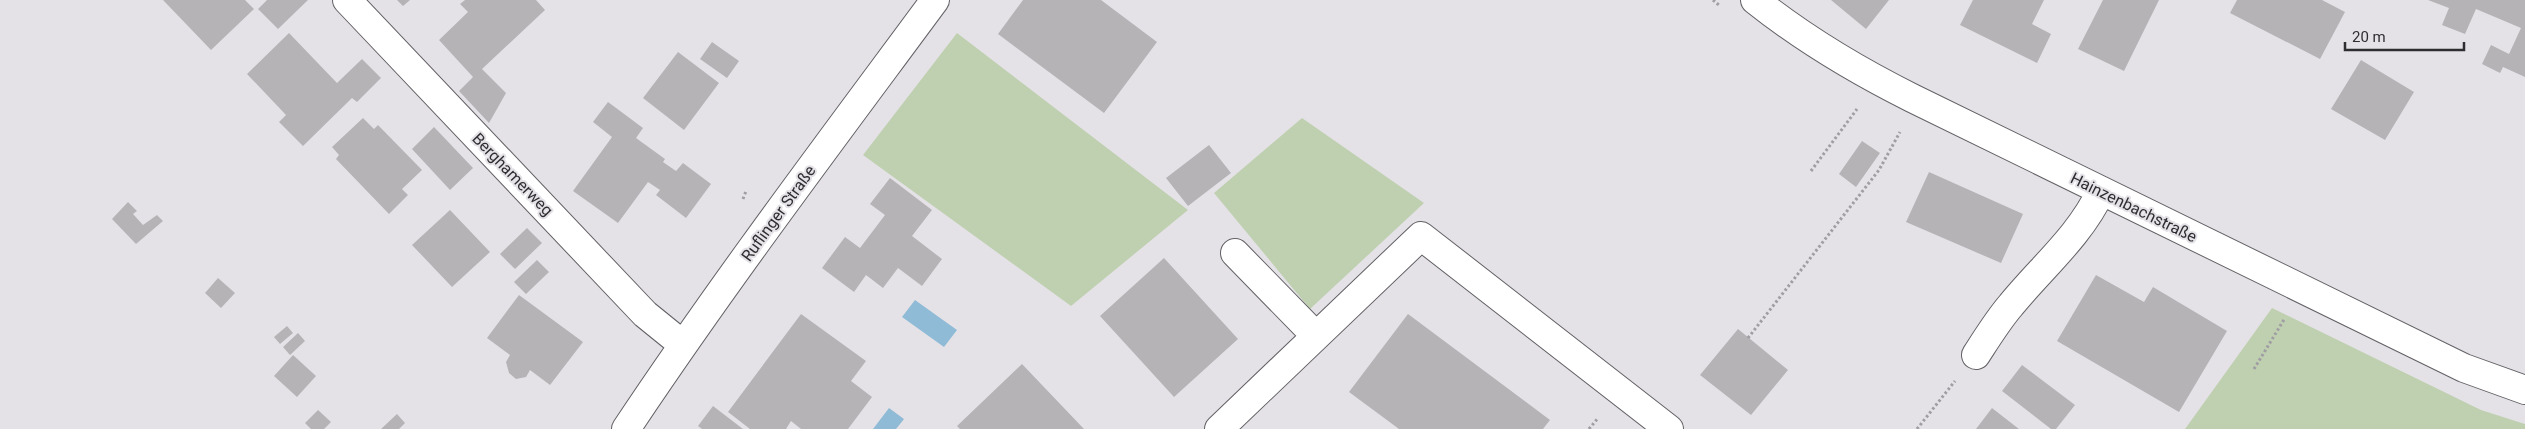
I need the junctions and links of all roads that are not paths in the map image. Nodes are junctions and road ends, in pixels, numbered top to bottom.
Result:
1 (347, 0) edge
2 (935, 0) edge
3 (1755, 0) edge
4 (2101, 192) junction
5 (1235, 253) dead end
6 (1316, 336) junction
7 (682, 344) junction
8 (1976, 355) road end
9 (2525, 390) edge
10 (626, 429) edge
11 (1219, 429) edge
12 (1669, 429) edge

1 - 7 street, Berghamerweg
2 - 7 street, Ruflinger Straße
3 - 4 street, Hainzenbachstraße
4 - 8 street
4 - 9 street, Hainzenbachstraße
5 - 6 street
6 - 11 street
6 - 12 street
7 - 10 street, Ruflinger Straße

